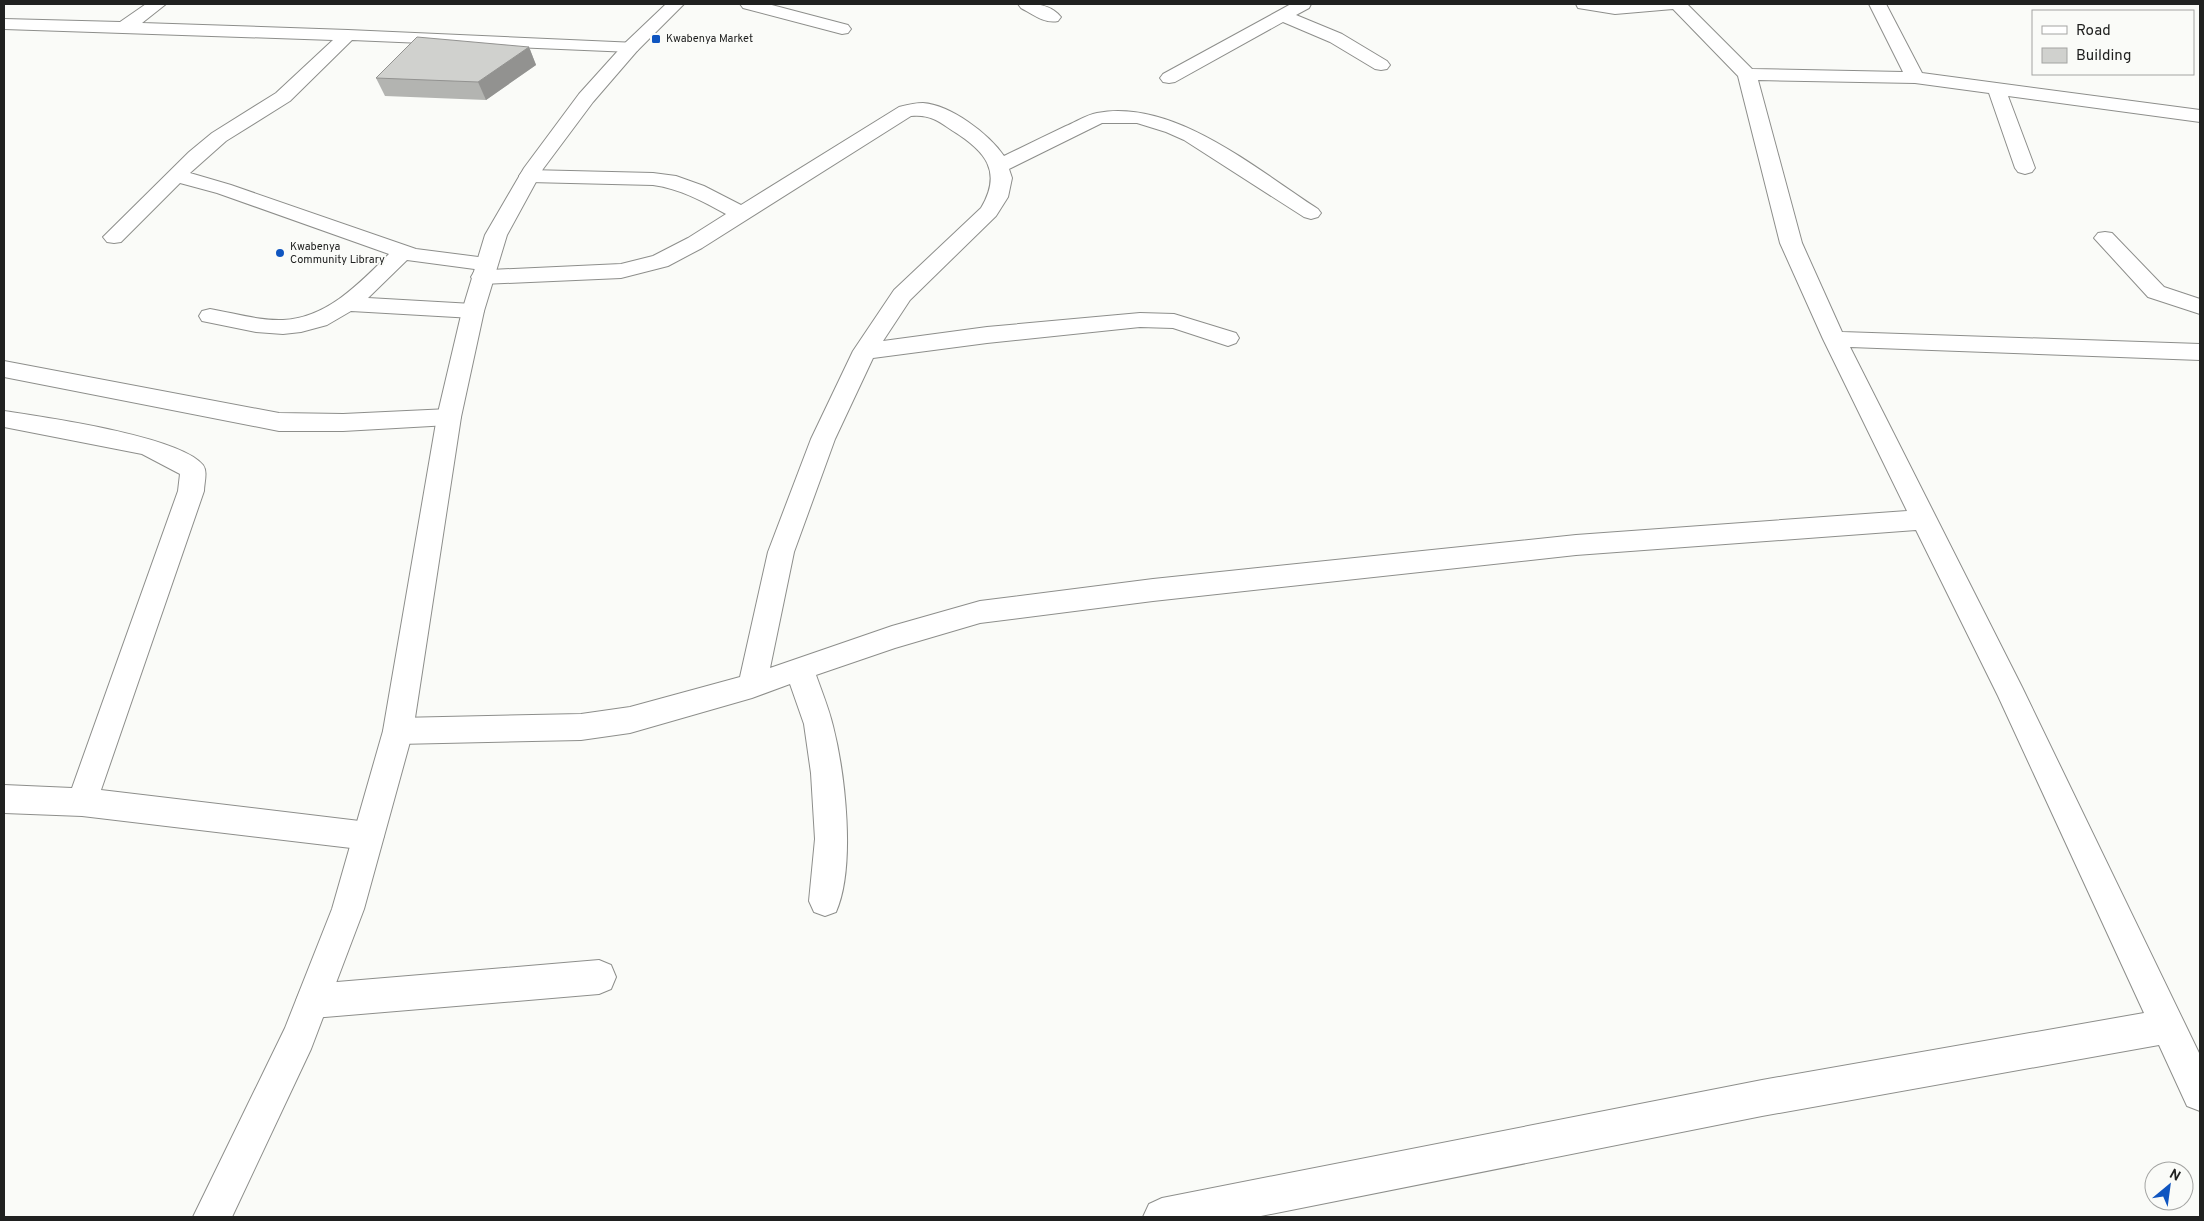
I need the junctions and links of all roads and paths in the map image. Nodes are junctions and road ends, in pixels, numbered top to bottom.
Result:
1 (157, 4) edge
2 (675, 4) edge
3 (749, 4) edge
4 (1027, 4) edge
5 (1303, 4) edge
6 (1584, 4) edge
7 (1671, 4) edge
8 (1678, 4) edge
9 (1878, 4) edge
10 (1280, 15) junction
11 (1052, 17) dead end
12 (4, 24) edge
13 (125, 28) junction
14 (842, 29) dead end
15 (348, 35) junction
16 (631, 47) junction
17 (1381, 65) dead end
18 (1747, 74) junction
19 (1169, 78) dead end
20 (1915, 78) junction
21 (1996, 88) junction
22 (2200, 116) edge
23 (998, 167) junction
24 (2025, 168) dead end
25 (176, 175) junction
26 (529, 176) junction
27 (741, 214) junction
28 (1311, 214) dead end
29 (114, 237) dead end
30 (2105, 238) dead end
31 (403, 252) junction
32 (484, 271) junction
33 (345, 304) junction
34 (2200, 307) edge
35 (473, 310) junction
36 (210, 316) dead end
37 (1228, 338) dead end
38 (1834, 339) junction
39 (865, 351) junction
40 (2200, 352) edge
41 (4, 369) edge
42 (450, 417) junction
43 (4, 419) edge
44 (1924, 520) junction
45 (800, 670) junction
46 (752, 686) junction
47 (398, 731) junction
48 (4, 799) edge
49 (82, 802) junction
50 (368, 836) junction
51 (824, 901) dead end
52 (599, 977) dead end
53 (313, 1002) junction
54 (2168, 1026) junction
55 (2200, 1093) edge
56 (212, 1217) edge
57 (1162, 1217) edge

1 - 13 street
2 - 16 street
3 - 14 street
4 - 11 street
5 - 10 street
6 - 7 street
8 - 18 street
9 - 20 street
10 - 17 street
10 - 19 street
12 - 13 street
13 - 15 street
15 - 16 street
15 - 25 street
16 - 26 street
18 - 20 street
18 - 38 street
20 - 21 street
21 - 22 street
21 - 24 street
23 - 27 street
23 - 28 street
23 - 39 street
25 - 29 street
25 - 31 street
26 - 27 street
26 - 32 street
27 - 32 street
30 - 34 street
31 - 32 street
31 - 33 street
32 - 35 street
33 - 35 street
33 - 36 street
35 - 42 street
37 - 39 street
38 - 40 street
38 - 44 street
39 - 46 street
41 - 42 street
42 - 47 street
43 - 49 street
44 - 45 street
44 - 54 street
45 - 46 street
45 - 51 street
46 - 47 street
47 - 50 street
48 - 49 street
49 - 50 street
50 - 53 street
52 - 53 street
53 - 56 street
54 - 55 street
54 - 57 street

